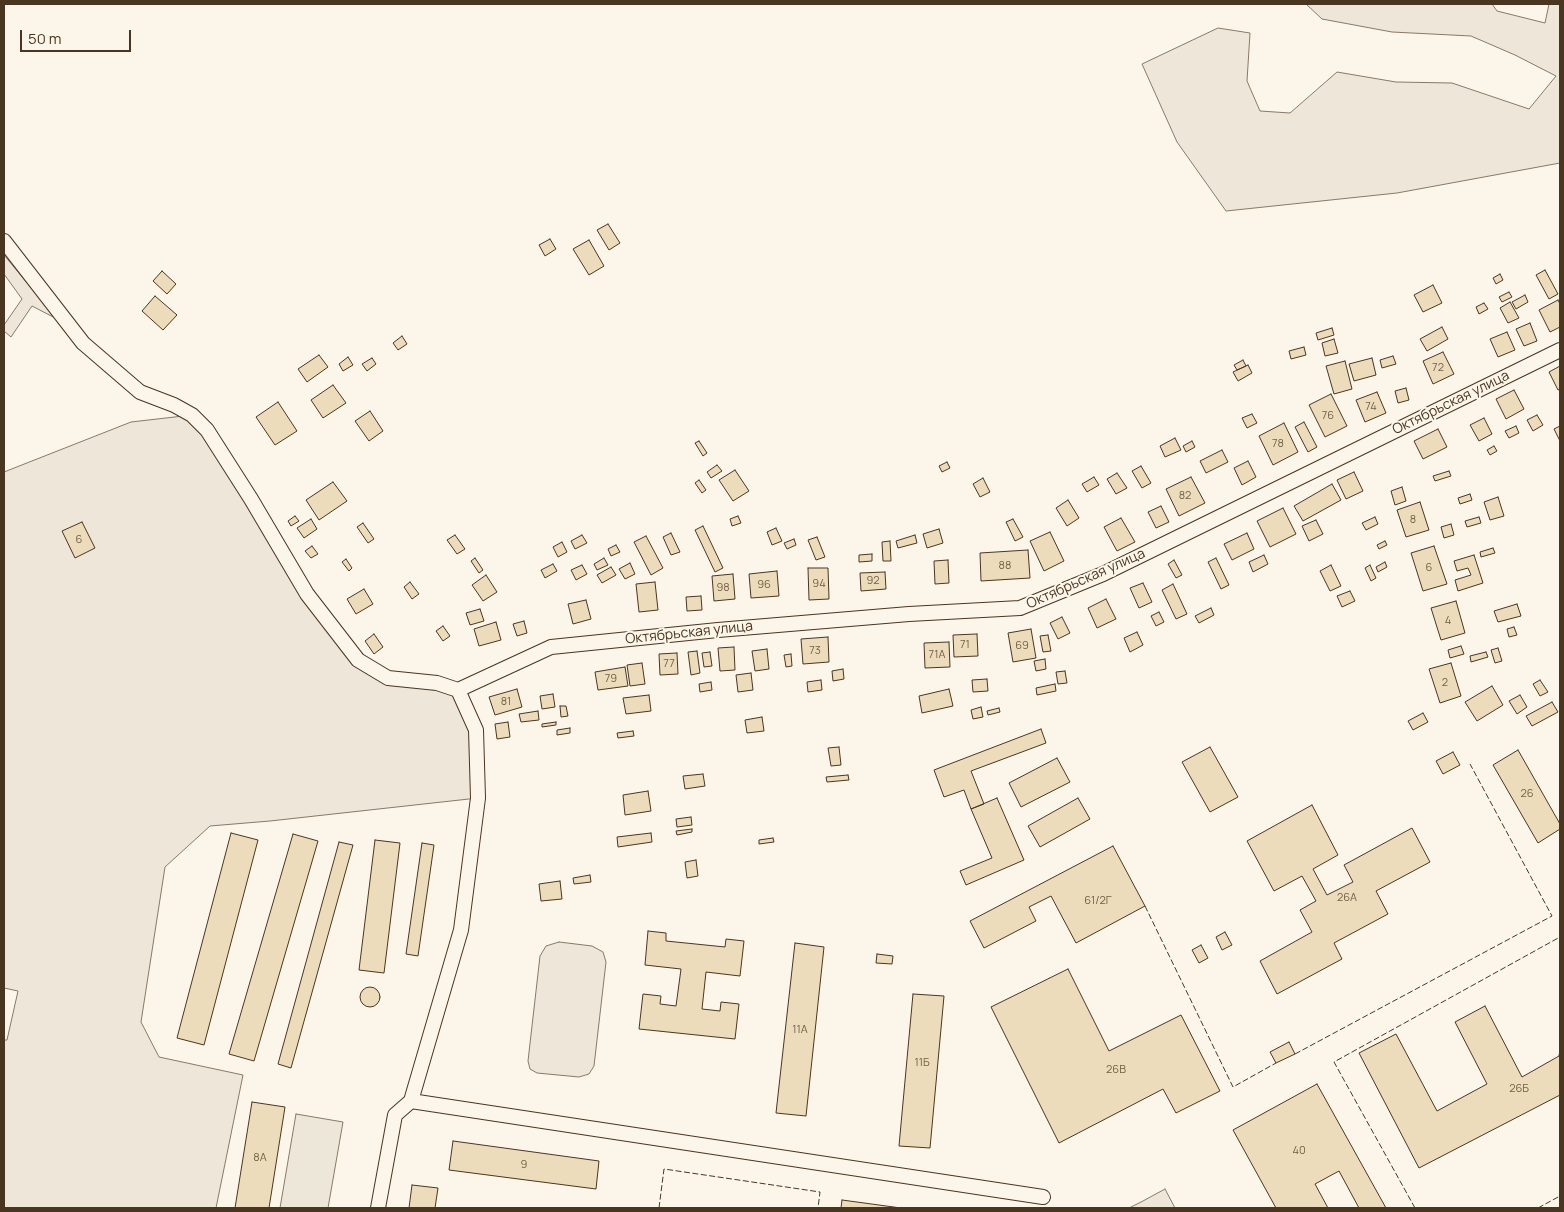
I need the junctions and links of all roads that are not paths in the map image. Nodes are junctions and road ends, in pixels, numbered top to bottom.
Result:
1 (4, 241) edge
2 (1560, 350) edge
3 (458, 690) junction
4 (411, 1101) junction
5 (1043, 1197) dead end
6 (378, 1208) edge

1 - 3 street
2 - 3 street, Октябрьская улица
3 - 4 street
4 - 5 street
4 - 6 street

